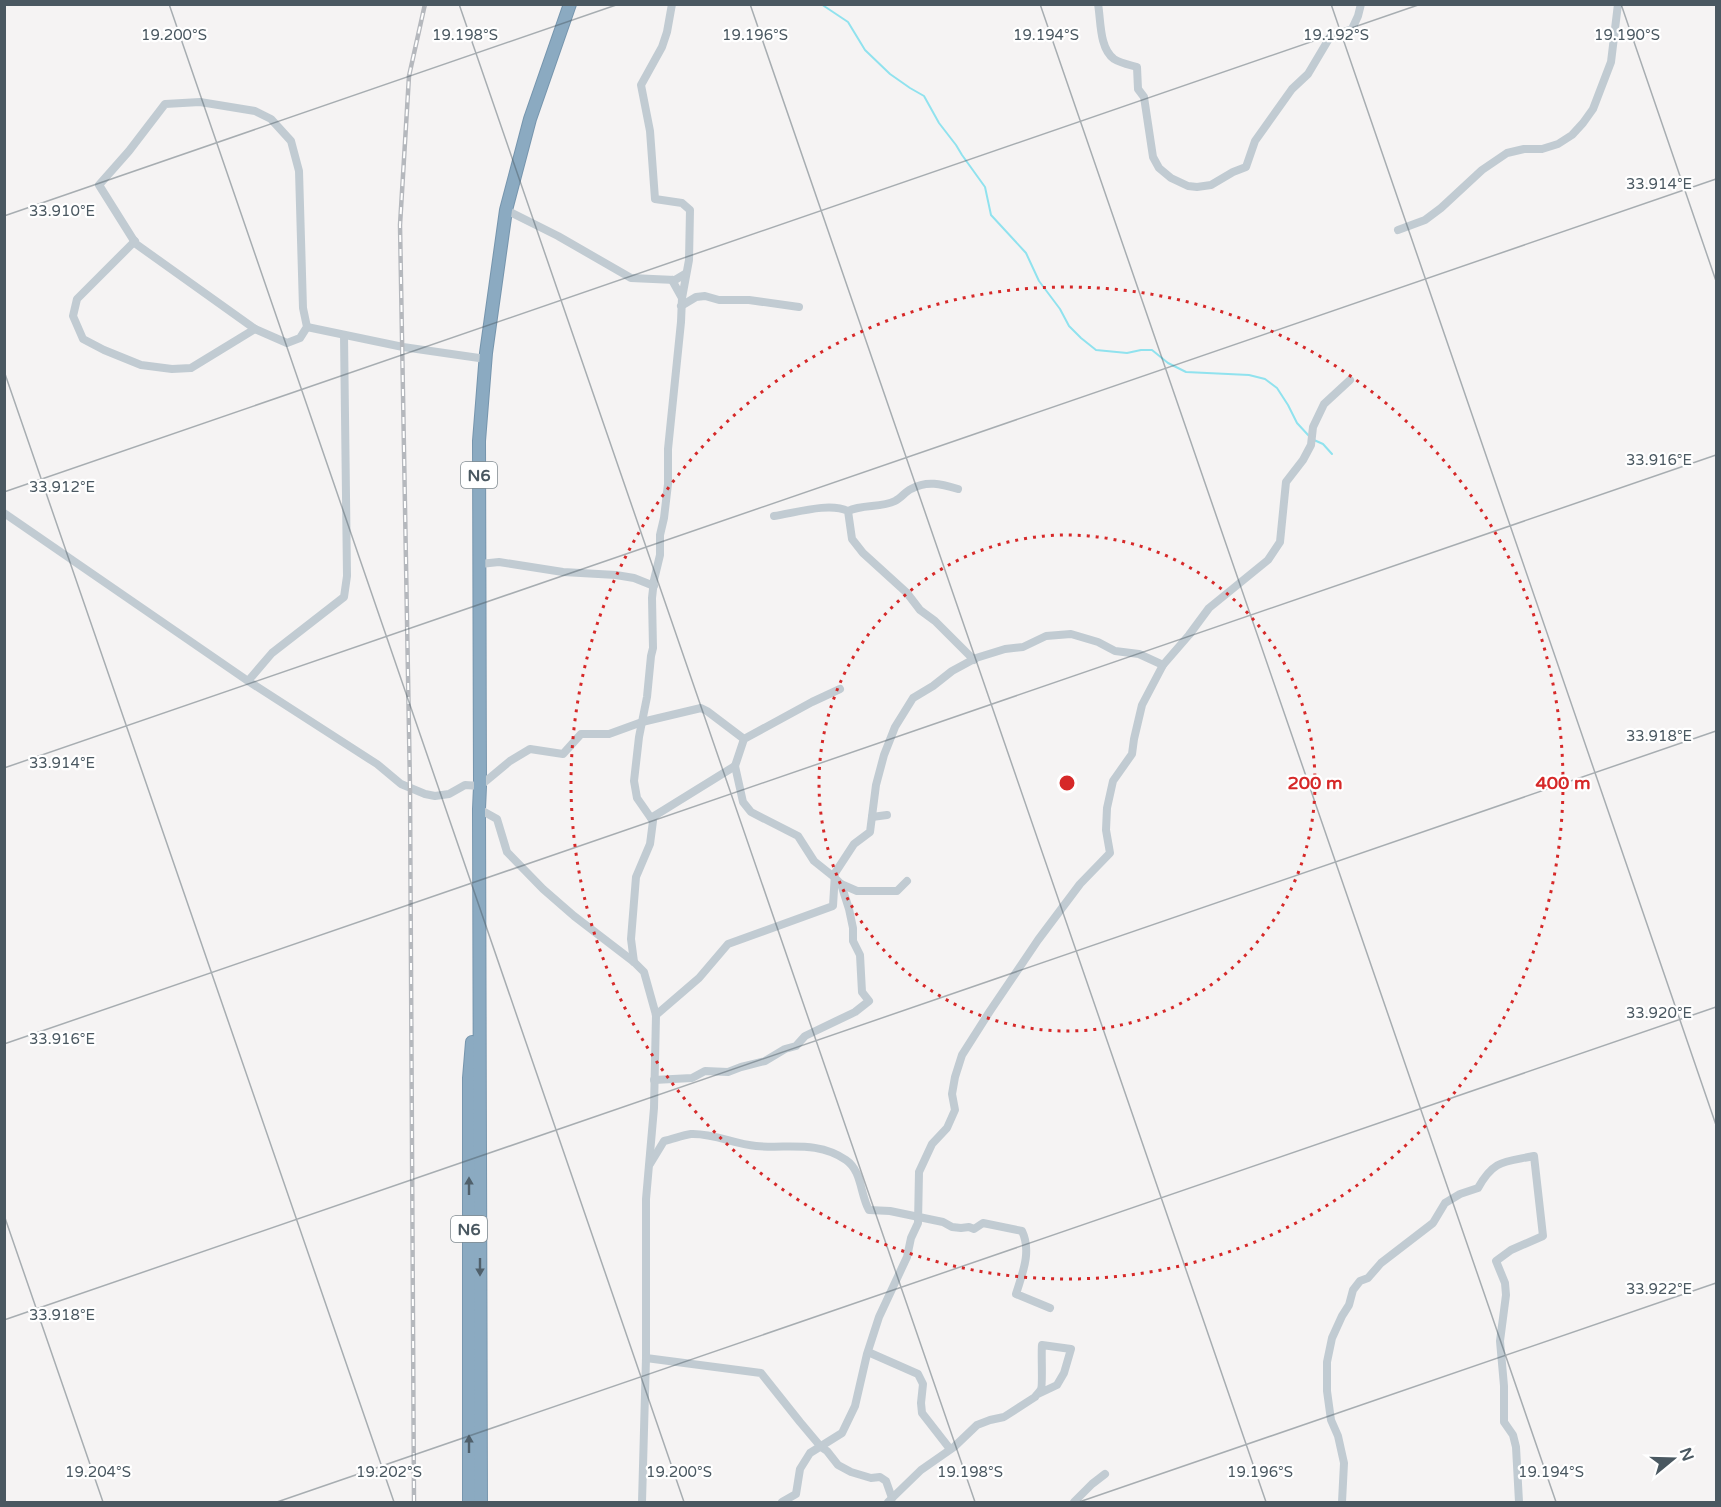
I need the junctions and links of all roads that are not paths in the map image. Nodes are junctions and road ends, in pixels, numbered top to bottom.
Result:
1 (570, 4) edge
2 (672, 4) edge
3 (1098, 4) edge
4 (1360, 4) edge
5 (1618, 4) edge
6 (507, 210) junction
7 (1398, 230) dead end
8 (135, 241) junction
9 (685, 274) junction
10 (672, 280) junction
11 (682, 302) junction
12 (799, 307) dead end
13 (307, 327) junction
14 (255, 329) junction
15 (344, 335) junction
16 (486, 359) junction
17 (1350, 380) dead end
18 (958, 489) dead end
19 (848, 511) junction
20 (4, 513) edge
21 (774, 516) dead end
22 (480, 564) junction
23 (654, 586) junction
24 (974, 660) junction
25 (1163, 665) junction
26 (248, 681) junction
27 (840, 689) dead end
28 (642, 722) junction
29 (744, 739) junction
30 (735, 766) junction
31 (480, 786) junction
32 (479, 808) junction
33 (887, 815) dead end
34 (872, 817) junction
35 (651, 818) junction
36 (834, 877) junction
37 (907, 881) dead end
38 (841, 884) junction
39 (479, 956) junction
40 (634, 962) junction
41 (656, 1015) junction
42 (654, 1080) junction
43 (649, 1166) junction
44 (918, 1218) junction
45 (1050, 1308) dead end
46 (868, 1352) junction
47 (646, 1358) junction
48 (1038, 1394) junction
49 (821, 1447) junction
50 (951, 1449) junction
51 (1105, 1474) dead end
52 (796, 1498) edge
53 (891, 1501) edge
54 (469, 1503) edge
55 (481, 1503) edge
56 (642, 1503) edge
57 (782, 1503) edge
58 (1074, 1503) edge
59 (1342, 1503) edge
60 (1519, 1503) edge

1 - 6 highway, N6
2 - 9 street
3 - 4 street
5 - 7 street
6 - 10 street
6 - 16 highway, N6
8 - 13 street
8 - 14 street
8 - 14 street
9 - 10 street
9 - 11 street
10 - 11 street
11 - 12 street
11 - 23 street
13 - 14 street
13 - 15 street
15 - 16 street
15 - 26 street
16 - 22 highway, N6
17 - 25 street
18 - 19 street
19 - 21 street
19 - 24 street
20 - 26 street
22 - 23 street
22 - 31 highway, N6
23 - 28 street
24 - 25 street
24 - 34 street
25 - 44 street
26 - 31 street
27 - 29 street
28 - 29 street
28 - 31 street
28 - 35 street
29 - 30 street
30 - 35 street
30 - 36 street
31 - 32 highway, N6
32 - 39 highway, N6
32 - 40 street
33 - 34 street
34 - 36 street
35 - 40 street
36 - 38 street
36 - 41 street
37 - 38 street
38 - 42 street
54 -> 39 highway, N6
39 -> 55 highway, N6
40 - 41 street
41 - 42 street
42 - 43 street
43 - 44 street
43 - 47 street
44 - 45 street
44 - 46 street
46 - 49 street
46 - 50 street
47 - 49 street
47 - 56 street
48 - 48 street
48 - 50 street
49 - 52 street
49 - 53 street
50 - 53 street
51 - 58 street
52 - 57 street
59 - 60 street

